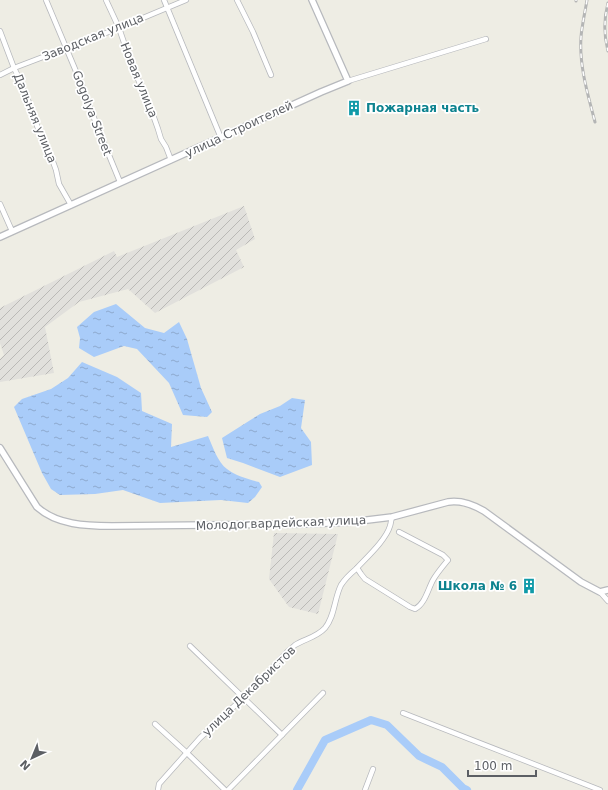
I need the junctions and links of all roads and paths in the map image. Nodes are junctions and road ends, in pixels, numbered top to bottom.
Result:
1 (46, 0) edge
2 (106, 0) edge
3 (164, 0) edge
4 (186, 0) edge
5 (237, 0) edge
6 (312, 0) edge
7 (167, 8) junction
8 (119, 28) junction
9 (0, 31) edge
10 (486, 39) dead end
11 (66, 48) junction
12 (14, 68) junction
13 (0, 75) edge
14 (272, 75) dead end
15 (348, 81) junction
16 (221, 138) junction
17 (172, 160) junction
18 (120, 182) junction
19 (0, 204) edge
20 (71, 205) junction
21 (12, 231) junction
22 (0, 237) edge
23 (0, 448) edge
24 (392, 517) junction
25 (399, 532) dead end
26 (357, 568) junction
27 (608, 590) edge
28 (600, 592) junction
29 (608, 601) edge
30 (190, 646) dead end
31 (323, 694) dead end
32 (242, 698) junction
33 (404, 713) dead end
34 (155, 724) dead end
35 (282, 735) junction
36 (187, 753) junction
37 (373, 769) dead end
38 (158, 790) edge
39 (224, 790) edge
40 (228, 790) edge
41 (365, 790) edge
42 (600, 790) edge

1 - 11 street, Gogolya Street
2 - 8 street, Новая улица
3 - 7 street
4 - 7 street, Заводская улица
5 - 14 street
6 - 15 street
7 - 8 street, Заводская улица
7 - 16 street
8 - 11 street, Заводская улица
8 - 17 street, Новая улица
9 - 12 street, Дальняя улица
10 - 15 street, улица Строителей
11 - 12 street, Заводская улица
11 - 18 street, Gogolya Street
12 - 13 street, Заводская улица
12 - 20 street, Дальняя улица
15 - 16 street, улица Строителей
16 - 17 street, улица Строителей
17 - 18 street, улица Строителей
18 - 20 street, улица Строителей
19 - 21 street
20 - 21 street, улица Строителей
21 - 22 street, улица Строителей
23 - 24 street, Молодогвардейская улица
24 - 26 street, улица Декабристов
24 - 28 street, Молодогвардейская улица
25 - 26 street
26 - 32 street, улица Декабристов
27 - 28 street
28 - 29 street, Молодогвардейская улица
30 - 32 street
31 - 35 street
32 - 35 street
32 - 36 street, улица Декабристов
33 - 42 street
34 - 36 street
35 - 40 street
36 - 38 street, улица Декабристов
36 - 39 street
37 - 41 street

